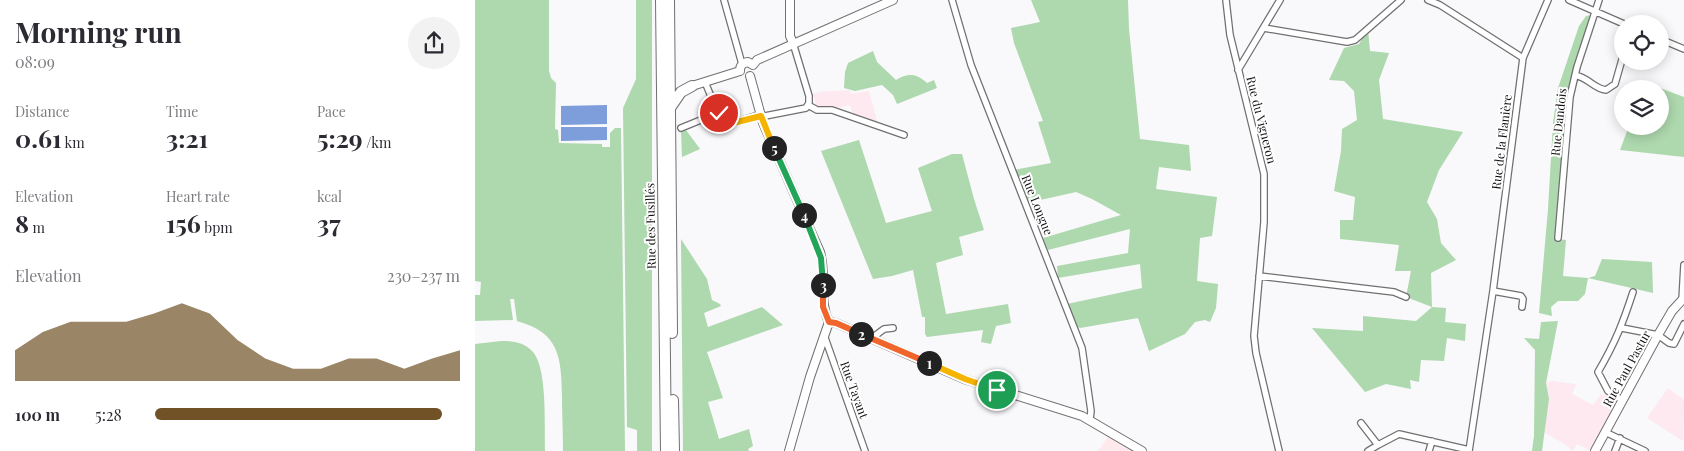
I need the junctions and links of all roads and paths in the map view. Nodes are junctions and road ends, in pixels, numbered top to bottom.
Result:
1 (661, 0) edge
2 (669, 0) edge
3 (724, 0) edge
4 (790, 0) edge
5 (893, 0) edge
6 (952, 0) edge
7 (1226, 0) edge
8 (1280, 0) edge
9 (1401, 0) edge
10 (1428, 0) edge
11 (1548, 0) edge
12 (1569, 0) edge
13 (1599, 0) edge
14 (1595, 10) junction
15 (1614, 19) edge
16 (1264, 28) junction
17 (793, 43) junction
18 (1669, 43) edge
19 (1684, 49) edge
20 (1523, 58) junction
21 (753, 65) junction
22 (741, 68) junction
23 (1238, 70) junction
24 (1619, 70) edge
25 (1575, 75) junction
26 (670, 76) junction
27 (750, 76) junction
28 (705, 82) junction
29 (692, 86) junction
30 (808, 105) junction
31 (670, 108) junction
32 (719, 113) junction
33 (761, 116) junction
34 (681, 128) dead end
35 (904, 135) dead end
36 (1558, 238) dead end
37 (1684, 265) edge
38 (1259, 276) junction
39 (1493, 291) junction
40 (1633, 292) dead end
41 (1406, 297) dead end
42 (1683, 299) edge
43 (1522, 307) dead end
44 (829, 322) junction
45 (893, 328) dead end
46 (1622, 328) junction
47 (1683, 328) edge
48 (823, 335) junction
49 (1658, 335) junction
50 (873, 338) junction
51 (1622, 400) junction
52 (1090, 419) junction
53 (1361, 423) dead end
54 (1605, 432) junction
55 (1620, 438) junction
56 (1432, 441) junction
57 (1378, 445) junction
58 (1469, 450) edge
59 (666, 451) edge
60 (674, 451) edge
61 (789, 451) edge
62 (865, 451) edge
63 (1142, 451) edge
64 (1279, 451) edge
65 (1368, 451) edge
66 (1429, 451) edge
67 (1595, 451) edge
68 (1615, 451) edge
69 (1645, 451) edge

1 - 59 highway, Rue des Fusillés
2 - 26 highway, Rue des Fusillés
3 - 22 street
4 - 17 street
5 - 17 street
6 - 52 street, Rue Longue
7 - 23 street, Rue du Vigneron
8 - 16 street
9 - 16 street
10 - 20 street
11 - 20 street, Rue de la Flanière
12 - 14 street
13 - 14 street, Rue Dandois
14 - 15 street
14 - 25 street, Rue Dandois
16 - 23 street
17 - 21 street
17 - 30 street
18 - 19 street
20 - 39 street, Rue de la Flanière
21 - 22 street
21 - 27 street
22 - 27 street
22 - 28 street
23 - 38 street, Rue du Vigneron
24 - 25 street
25 - 36 street, Rue Dandois
26 - 29 highway
26 - 31 highway, Rue des Fusillés
27 - 33 street
28 - 29 street
28 - 32 street
29 - 31 highway
30 - 33 street
30 - 35 street
31 - 60 highway, Rue des Fusillés
32 - 33 street
32 - 34 street
33 - 44 street
37 - 42 street, Rue Paul Pastur
38 - 41 street
38 - 64 street, Rue du Vigneron
39 - 43 street
39 - 58 street, Rue de la Flanière
40 - 46 street
42 - 49 street, Rue Paul Pastur
44 - 48 street
44 - 50 street
45 - 50 street
46 - 49 street
46 - 51 street
47 - 49 street
48 - 61 street
48 - 62 street, Rue Tayant
49 - 51 street, Rue Paul Pastur
50 - 52 street
51 - 54 street, Rue Paul Pastur
52 - 63 street
53 - 57 street
54 - 55 street
54 - 67 street, Rue Paul Pastur
55 - 68 street
55 - 69 street
56 - 57 street
56 - 58 street
56 - 66 street
57 - 65 street

